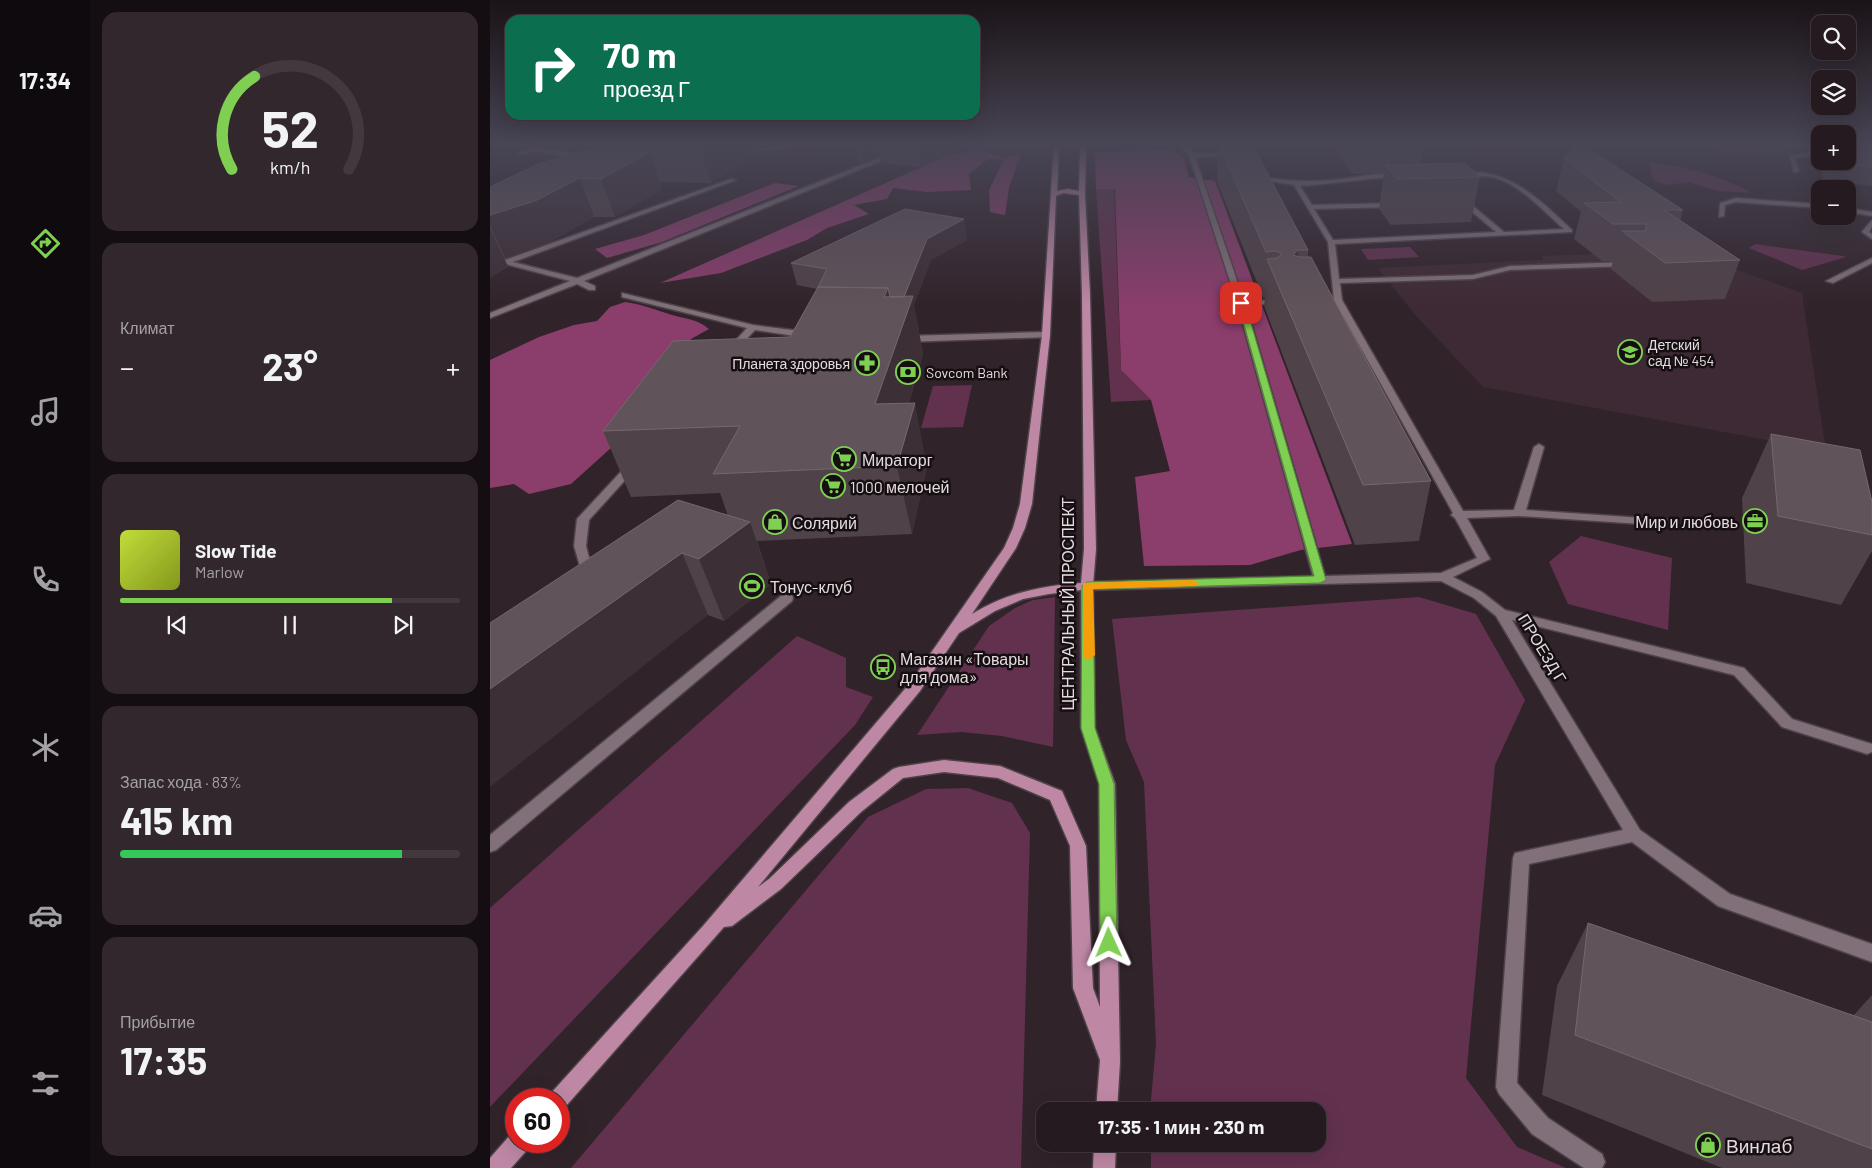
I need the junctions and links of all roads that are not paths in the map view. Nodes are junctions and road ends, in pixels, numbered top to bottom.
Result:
1 (682, 199) edge
2 (782, 199) edge
3 (1054, 199) edge
4 (1082, 199) edge
5 (1206, 199) edge
6 (1305, 199) edge
7 (1531, 199) edge
8 (1447, 204) edge
9 (1400, 205) edge
10 (1811, 205) edge
11 (1310, 207) junction
12 (1856, 211) edge
13 (1872, 214) edge
14 (1722, 216) dead end
15 (1872, 222) edge
16 (1502, 234) junction
17 (1872, 237) edge
18 (1331, 242) junction
19 (490, 258) edge
20 (1872, 260) edge
21 (506, 262) junction
22 (1630, 264) edge
23 (578, 280) junction
24 (1336, 281) junction
25 (1830, 281) dead end
26 (592, 288) dead end
27 (625, 295) dead end
28 (1273, 302) edge
29 (1241, 303) junction
30 (490, 316) edge
31 (753, 327) junction
32 (1046, 335) junction
33 (821, 337) edge
34 (895, 339) edge
35 (724, 356) edge
36 (1539, 447) dead end
37 (642, 455) edge
38 (1519, 513) junction
39 (1457, 514) junction
40 (1672, 523) dead end
41 (1443, 576) junction
42 (1320, 580) junction
43 (1087, 586) junction
44 (590, 588) edge
45 (787, 598) dead end
46 (1501, 613) junction
47 (950, 635) junction
48 (1867, 748) dead end
49 (1634, 835) junction
50 (490, 845) edge
51 (709, 932) junction
52 (1872, 953) edge
53 (1110, 1062) junction
54 (569, 1088) edge
55 (1108, 1102) edge
56 (1105, 1152) edge
57 (509, 1153) edge
58 (1594, 1162) dead end
59 (496, 1168) edge
60 (1104, 1168) edge

1 - 21 street
2 - 23 street
3 - 32 main road, ЦЕНТРАЛЬНЫЙ ПРОСПЕКТ
4 - 43 main road, ЦЕНТРАЛЬНЫЙ ПРОСПЕКТ
5 - 29 street
6 - 11 street
7 - 16 street
8 - 16 street
9 - 11 street
10 - 14 street
11 - 18 street
12 - 13 street
15 - 17 street
16 - 18 street
18 - 24 street
19 - 21 street
20 - 25 street
21 - 23 street
22 - 24 street
23 - 26 street
23 - 30 street
24 - 39 street
27 - 31 street
28 - 29 street
29 - 42 street
31 - 33 street
31 - 35 street
32 - 34 street
32 - 47 main road, ЦЕНТРАЛЬНЫЙ ПРОСПЕКТ
36 - 38 street
37 - 44 street
38 - 39 street
38 - 40 street
39 - 41 street
41 - 42 street
41 - 46 street, ПРОЕЗД Г
42 - 43 street
43 - 47 main road
43 - 53 main road, ЦЕНТРАЛЬНЫЙ ПРОСПЕКТ
45 - 50 street
46 - 48 street
46 - 49 street, ПРОЕЗД Г
47 - 51 main road, ЦЕНТРАЛЬНЫЙ ПРОСПЕКТ
49 - 52 street, ПРОЕЗД Г
49 - 58 street
51 - 53 main road, ЦЕНТРАЛЬНЫЙ ПРОСПЕКТ
51 - 54 main road, ЦЕНТРАЛЬНЫЙ ПРОСПЕКТ
53 - 55 main road, ЦЕНТРАЛЬНЫЙ ПРОСПЕКТ
56 - 60 main road
57 - 59 main road

